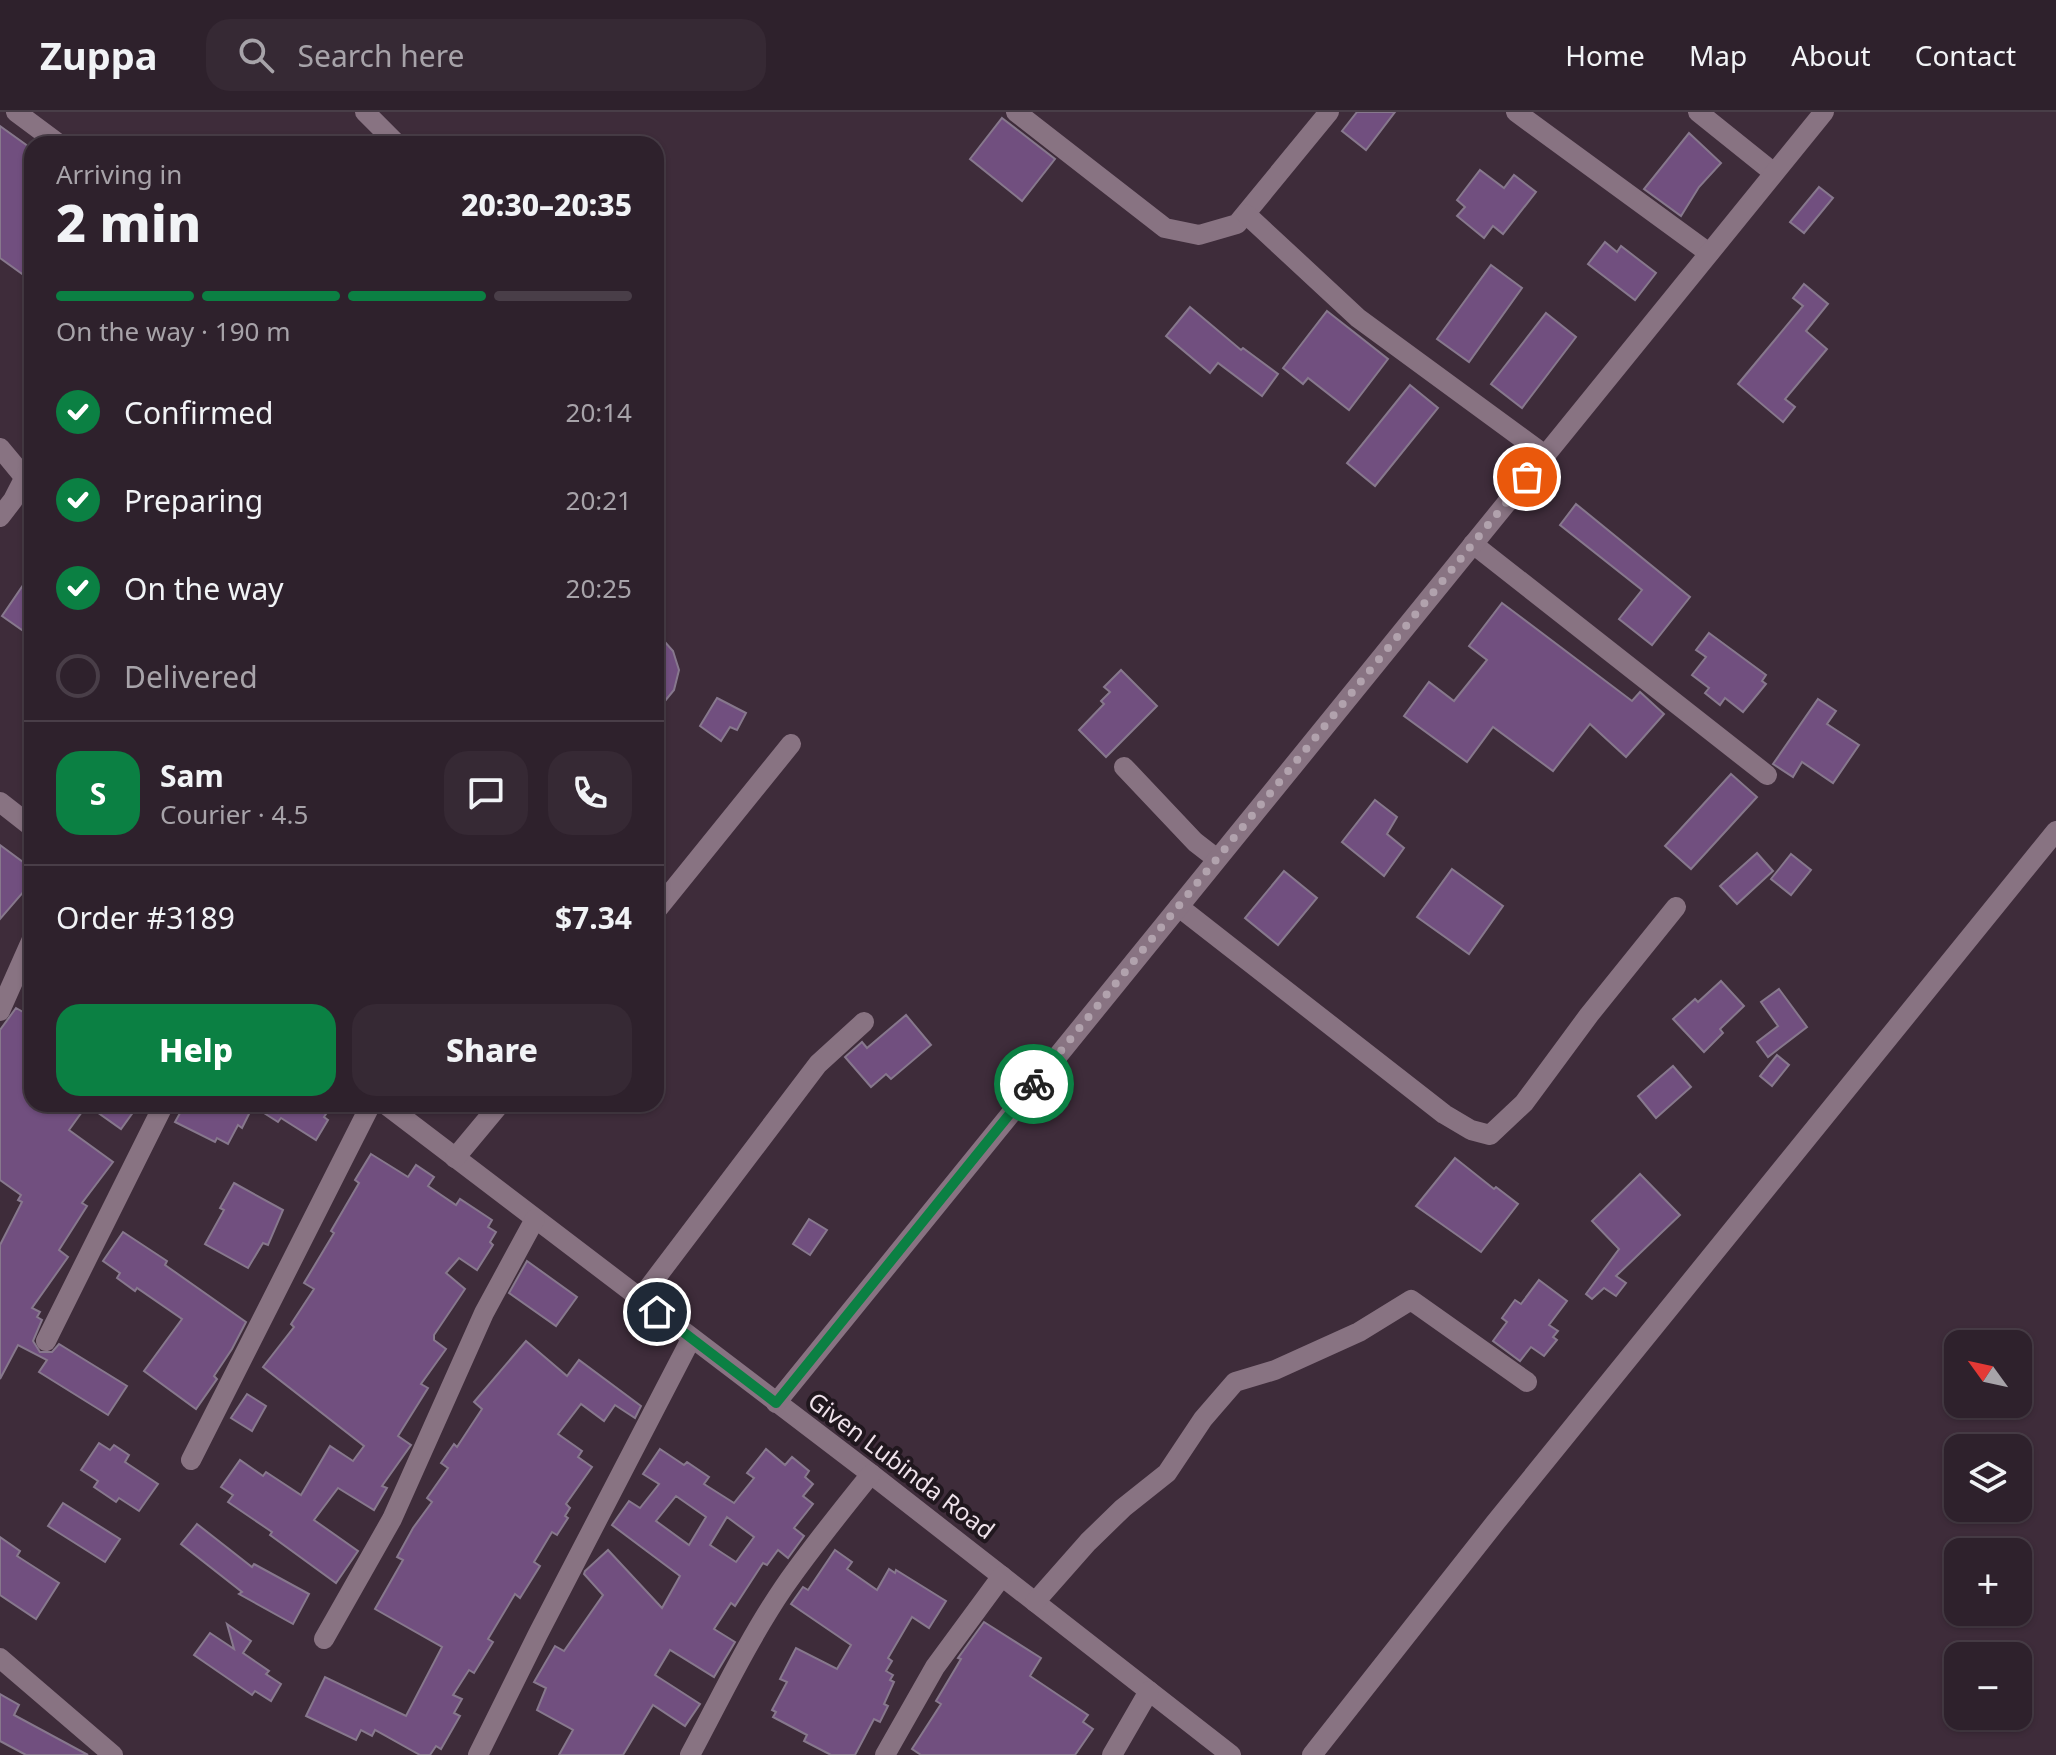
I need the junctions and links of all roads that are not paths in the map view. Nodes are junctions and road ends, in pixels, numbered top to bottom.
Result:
1 (16, 112) edge
2 (365, 112) edge
3 (1016, 112) edge
4 (1329, 112) edge
5 (1516, 112) edge
6 (1698, 112) edge
7 (1824, 112) edge
8 (48, 136) edge
9 (389, 136) edge
10 (1774, 173) junction
11 (1242, 219) junction
12 (1709, 253) junction
13 (0, 448) edge
14 (1545, 455) junction
15 (24, 467) edge
16 (24, 477) edge
17 (0, 517) edge
18 (1473, 544) junction
19 (791, 744) dead end
20 (1124, 767) dead end
21 (1767, 775) dead end
22 (0, 802) edge
23 (24, 821) edge
24 (2056, 831) edge
25 (1217, 859) junction
26 (664, 901) edge
27 (1179, 907) junction
28 (1676, 907) dead end
29 (24, 957) edge
30 (0, 1011) edge
31 (864, 1022) dead end
32 (160, 1112) edge
33 (367, 1112) edge
34 (395, 1112) edge
35 (493, 1112) edge
36 (455, 1158) junction
37 (535, 1219) junction
38 (640, 1299) junction
39 (691, 1339) junction
40 (46, 1341) dead end
41 (1527, 1382) dead end
42 (776, 1403) junction
43 (191, 1460) dead end
44 (871, 1474) junction
45 (1002, 1576) junction
46 (1035, 1602) junction
47 (324, 1639) dead end
48 (0, 1658) edge
49 (1149, 1691) junction
50 (111, 1754) edge
51 (478, 1755) edge
52 (690, 1755) edge
53 (885, 1755) edge
54 (1112, 1755) edge
55 (1231, 1755) edge
56 (1312, 1755) edge

1 - 8 street
2 - 9 street
3 - 11 street
4 - 11 street
5 - 12 street
6 - 10 street
7 - 10 street
10 - 12 street
11 - 14 street
12 - 14 street
13 - 15 street
14 - 18 street
16 - 17 street
18 - 21 street
18 - 25 street
19 - 26 street
20 - 25 street
22 - 23 street
24 - 56 street
25 - 27 street
27 - 28 street
27 - 42 street
29 - 30 street
31 - 38 street
32 - 40 street
33 - 43 street
34 - 36 street, Given Lubinda Road
35 - 36 street
36 - 37 street, Given Lubinda Road
37 - 38 street, Given Lubinda Road
37 - 47 street
38 - 39 street, Given Lubinda Road
39 - 42 street, Given Lubinda Road
39 - 51 street
41 - 46 street
42 - 44 street, Given Lubinda Road
44 - 45 street, Given Lubinda Road
44 - 52 street
45 - 46 street, Given Lubinda Road
45 - 53 street
46 - 49 street, Given Lubinda Road
48 - 50 street
49 - 54 street
49 - 55 street, Given Lubinda Road

